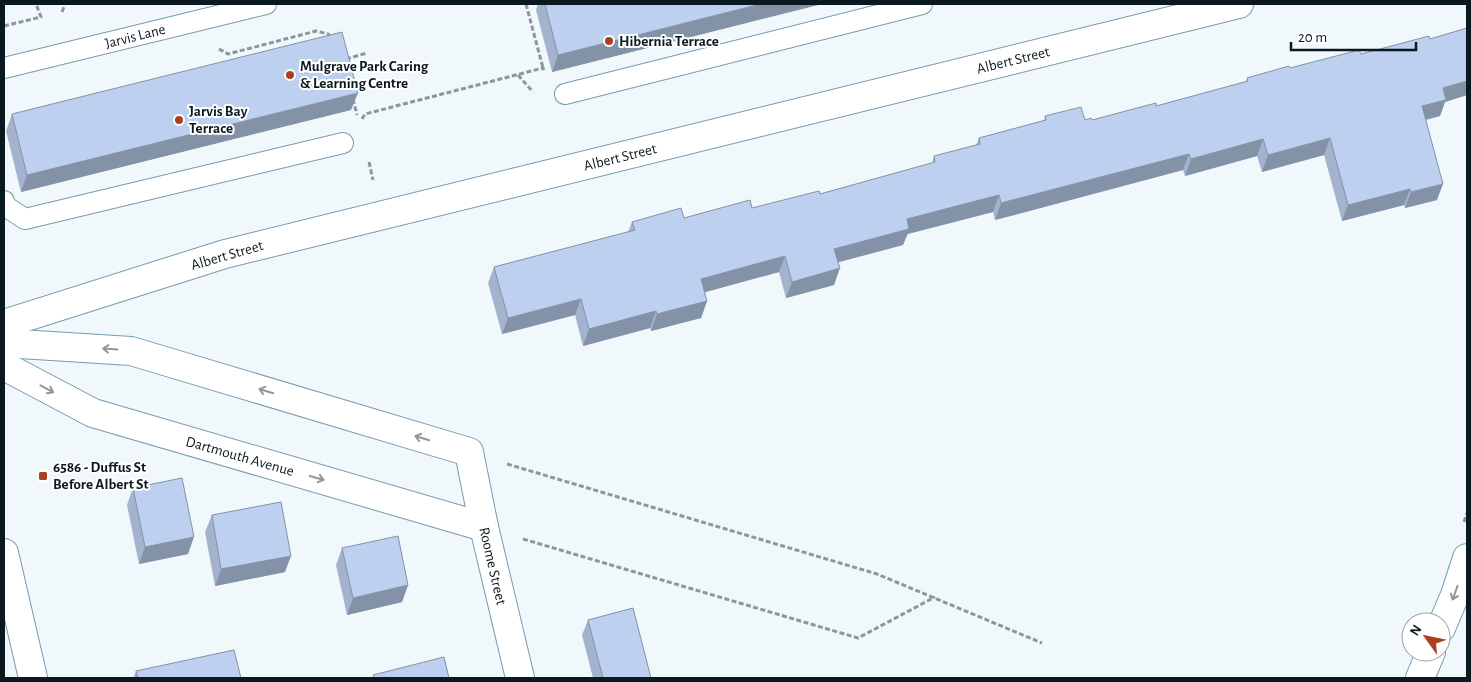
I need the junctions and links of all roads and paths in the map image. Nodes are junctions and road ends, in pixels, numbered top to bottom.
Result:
1 (36, 4) edge
2 (66, 4) edge
3 (266, 4) edge
4 (526, 4) edge
5 (922, 4) edge
6 (1239, 4) edge
7 (62, 12) dead end
8 (4, 26) edge
9 (333, 39) edge
10 (228, 54) dead end
11 (367, 54) dead end
12 (345, 66) edge
13 (4, 68) edge
14 (543, 68) junction
15 (518, 75) junction
16 (532, 91) dead end
17 (566, 94) joint
18 (353, 96) edge
19 (355, 105) edge
20 (343, 143) joint
21 (367, 156) dead end
22 (366, 184) dead end
23 (4, 201) edge
24 (4, 324) edge
25 (4, 343) edge
26 (4, 366) edge
27 (469, 452) junction
28 (484, 527) junction
29 (4, 553) edge
30 (1467, 558) edge
31 (935, 597) junction
32 (1448, 612) edge
33 (1042, 643) dead end
34 (1427, 662) edge
35 (33, 678) edge
36 (520, 678) edge
37 (1420, 678) edge

1 - 8 path
2 - 7 path
3 - 13 lane, Jarvis Lane
4 - 14 path
5 - 17 lane
6 - 24 street, Albert Street
9 - 10 path
11 - 12 path
14 - 15 path
14 - 17 path
15 - 16 path
15 - 20 path
18 - 19 path
20 - 23 lane
21 - 22 path
27 -> 25 street
26 -> 28 street, Dartmouth Avenue
27 - 28 street, Roome Street
27 - 31 path
28 - 31 path
28 - 36 street, Roome Street
29 - 35 street
30 -> 32 street
31 - 33 path
34 - 37 street

